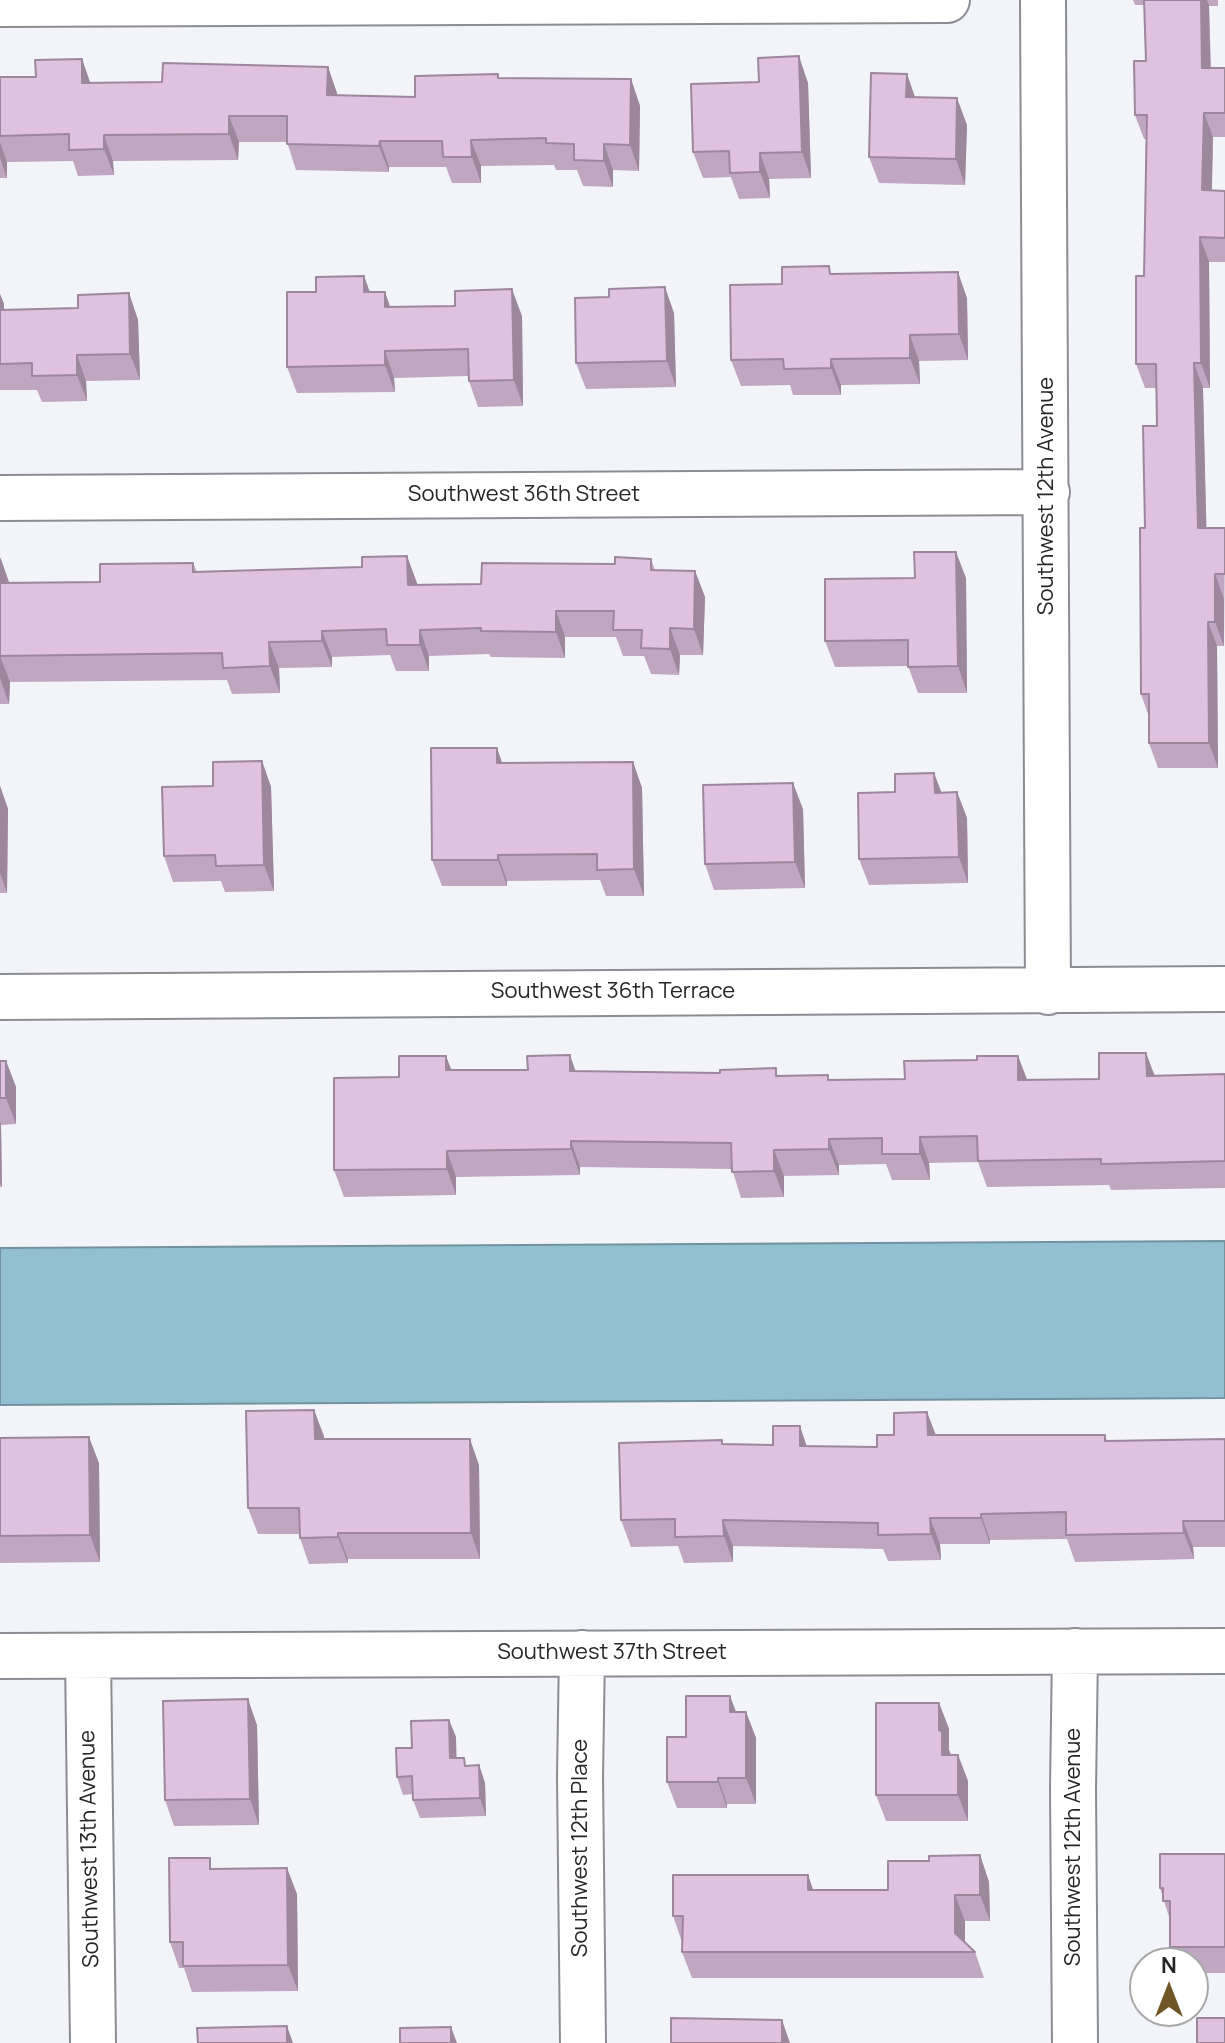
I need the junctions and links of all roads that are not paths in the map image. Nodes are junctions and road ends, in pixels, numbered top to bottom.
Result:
1 (947, 0) edge
2 (1043, 0) edge
3 (0, 4) edge
4 (1047, 492) junction
5 (0, 498) edge
6 (1225, 989) edge
7 (1048, 992) junction
8 (0, 997) edge
9 (1075, 1651) junction
10 (1225, 1651) edge
11 (582, 1653) junction
12 (0, 1656) edge
13 (88, 1656) junction
14 (93, 2043) edge
15 (583, 2043) edge
16 (1075, 2043) edge

1 - 3 street
2 - 4 street, Southwest 12th Avenue
4 - 5 street, Southwest 36th Street
4 - 7 street, Southwest 12th Avenue
6 - 7 street, Southwest 36th Terrace
7 - 8 street, Southwest 36th Terrace
9 - 10 street, Southwest 37th Street
9 - 11 street, Southwest 37th Street
9 - 16 street, Southwest 12th Avenue
11 - 13 street, Southwest 37th Street
11 - 15 street, Southwest 12th Place
12 - 13 street, Southwest 37th Street
13 - 14 street, Southwest 13th Avenue

